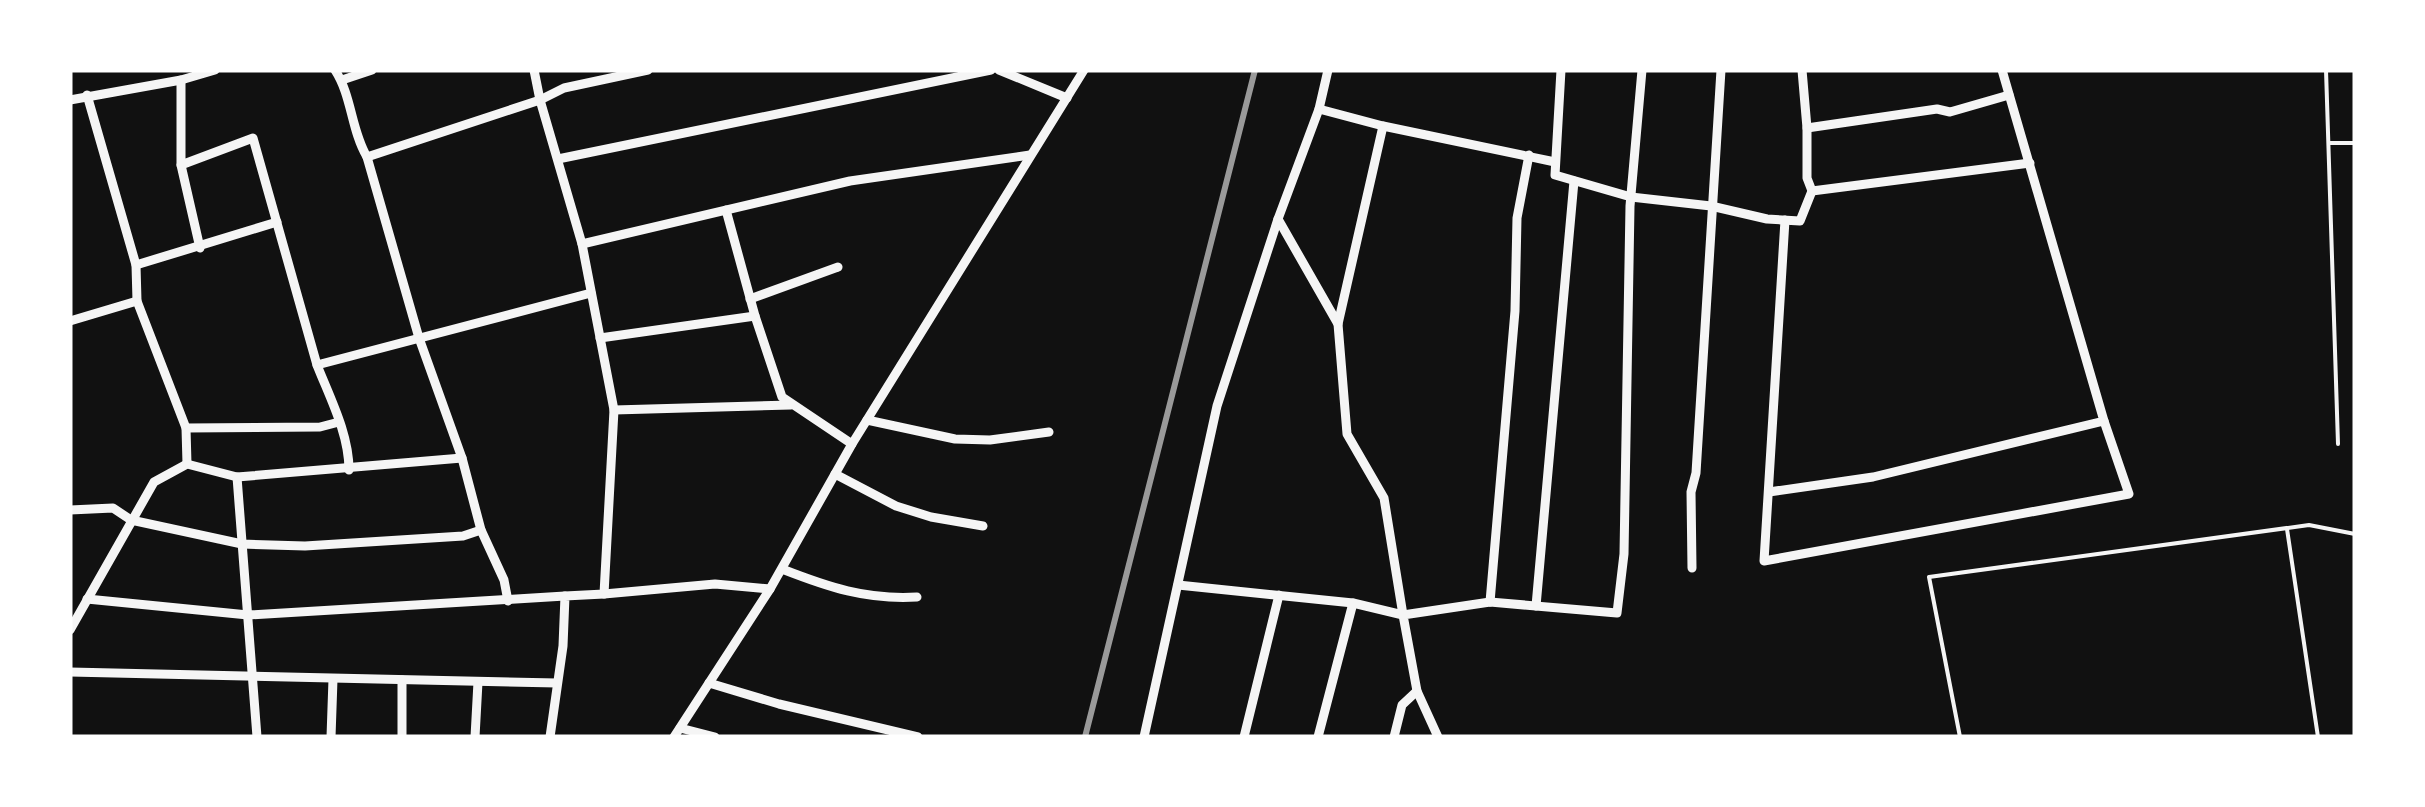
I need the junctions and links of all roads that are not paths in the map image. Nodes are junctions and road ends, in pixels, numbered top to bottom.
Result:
1 (215, 70) edge
2 (335, 70) edge
3 (372, 70) edge
4 (534, 70) edge
5 (648, 70) edge
6 (991, 70) edge
7 (999, 70) edge
8 (1084, 70) edge
9 (1328, 70) edge
10 (1561, 70) edge
11 (1642, 70) edge
12 (1721, 70) edge
13 (1802, 70) edge
14 (2002, 70) edge
15 (2326, 70) edge
16 (182, 80) junction
17 (342, 80) junction
18 (87, 95) junction
19 (2009, 95) junction
20 (1067, 98) junction
21 (70, 100) edge
22 (540, 100) junction
23 (1319, 109) junction
24 (1382, 126) junction
25 (1807, 128) junction
26 (2329, 143) junction
27 (2355, 143) edge
28 (1529, 155) junction
29 (1030, 156) junction
30 (366, 157) junction
31 (558, 159) junction
32 (1555, 162) junction
33 (2030, 163) junction
34 (181, 165) junction
35 (1574, 180) junction
36 (1812, 192) junction
37 (1630, 196) junction
38 (1711, 206) junction
39 (726, 210) junction
40 (1278, 220) junction
41 (1785, 220) junction
42 (277, 222) junction
43 (582, 244) junction
44 (200, 248) junction
45 (136, 266) junction
46 (838, 267) dead end
47 (591, 292) junction
48 (750, 299) junction
49 (138, 301) junction
50 (755, 316) junction
51 (70, 322) edge
52 (1338, 324) junction
53 (419, 338) junction
54 (600, 338) junction
55 (317, 365) junction
56 (794, 405) junction
57 (614, 410) junction
58 (867, 420) junction
59 (339, 422) junction
60 (2104, 422) junction
61 (186, 428) junction
62 (1049, 432) dead end
63 (852, 444) junction
64 (2338, 444) dead end
65 (462, 458) junction
66 (186, 464) junction
67 (348, 470) junction
68 (835, 474) junction
69 (237, 477) junction
70 (1768, 492) junction
71 (70, 510) edge
72 (131, 520) junction
73 (983, 526) dead end
74 (2287, 528) junction
75 (481, 530) junction
76 (2355, 534) edge
77 (242, 544) junction
78 (782, 568) junction
79 (1692, 568) dead end
80 (1178, 585) junction
81 (770, 589) junction
82 (604, 594) junction
83 (1279, 595) junction
84 (566, 596) junction
85 (916, 597) dead end
86 (87, 599) junction
87 (508, 602) junction
88 (1490, 602) junction
89 (1352, 603) junction
90 (1536, 606) junction
91 (248, 615) junction
92 (1403, 615) junction
93 (70, 630) edge
94 (70, 672) edge
95 (254, 677) junction
96 (333, 679) junction
97 (402, 680) junction
98 (478, 682) junction
99 (710, 683) junction
100 (557, 684) junction
101 (1417, 691) junction
102 (677, 732) edge
103 (258, 737) edge
104 (331, 737) edge
105 (402, 737) edge
106 (476, 737) edge
107 (550, 737) edge
108 (715, 737) edge
109 (918, 737) edge
110 (1144, 737) edge
111 (1244, 737) edge
112 (1318, 737) edge
113 (1394, 737) edge
114 (1438, 737) edge
115 (1960, 737) edge
116 (2318, 737) edge

1 - 16 street
2 - 17 street
3 - 17 street
4 - 22 street
5 - 22 street
6 - 31 street
7 - 20 street
8 - 20 street
9 - 23 street
10 - 32 street
11 - 37 street
12 - 38 street
13 - 25 street
14 - 19 street
15 - 26 lane
16 - 18 street
16 - 34 street
17 - 30 street
18 - 21 street
18 - 45 street
19 - 25 street
19 - 33 street
20 - 29 street
22 - 30 street
22 - 31 street
23 - 24 street
23 - 40 street
24 - 28 street
24 - 52 street
25 - 36 street
26 - 27 lane
26 - 64 lane
28 - 32 street
28 - 88 street
29 - 39 street
29 - 58 street
30 - 53 street
31 - 43 street
32 - 35 street
33 - 36 street
33 - 60 street
34 - 42 street
34 - 44 street
35 - 37 street
35 - 90 street
36 - 41 street
37 - 38 street
37 - 90 street
38 - 41 street
38 - 79 street
39 - 43 street
39 - 48 street
40 - 52 street
40 - 80 street
41 - 70 street
42 - 44 street
42 - 55 street
43 - 47 street
44 - 45 street
45 - 49 street
46 - 48 street
47 - 53 street
47 - 54 street
48 - 50 street
49 - 51 street
49 - 61 street
50 - 54 street
50 - 56 street
52 - 92 street
53 - 55 street
53 - 65 street
54 - 57 street
55 - 59 street
56 - 57 street
56 - 63 street
57 - 82 street
58 - 62 street
58 - 63 street
59 - 61 street
59 - 67 street
60 - 70 street
60 - 70 street
61 - 66 street
63 - 68 street
65 - 67 street
65 - 75 street
66 - 69 street
66 - 72 street
67 - 69 street
68 - 73 street
68 - 78 street
69 - 77 street
71 - 72 street
72 - 77 street
72 - 86 street
74 - 76 lane
74 - 115 lane
74 - 116 lane
75 - 77 street
75 - 87 street
77 - 91 street
78 - 81 street
78 - 85 street
80 - 83 street
80 - 110 street
81 - 82 street
81 - 99 street
82 - 84 street
83 - 89 street
83 - 111 street
84 - 87 street
84 - 100 street
86 - 91 street
86 - 93 street
87 - 91 street
88 - 90 street
88 - 92 street
89 - 92 street
89 - 112 street
91 - 95 street
92 - 101 street
94 - 95 street
95 - 96 street
95 - 103 street
96 - 97 street
96 - 104 street
97 - 98 street
97 - 105 street
98 - 100 street
98 - 106 street
99 - 102 street
99 - 109 street
100 - 107 street
101 - 113 street
101 - 114 street
102 - 108 street

